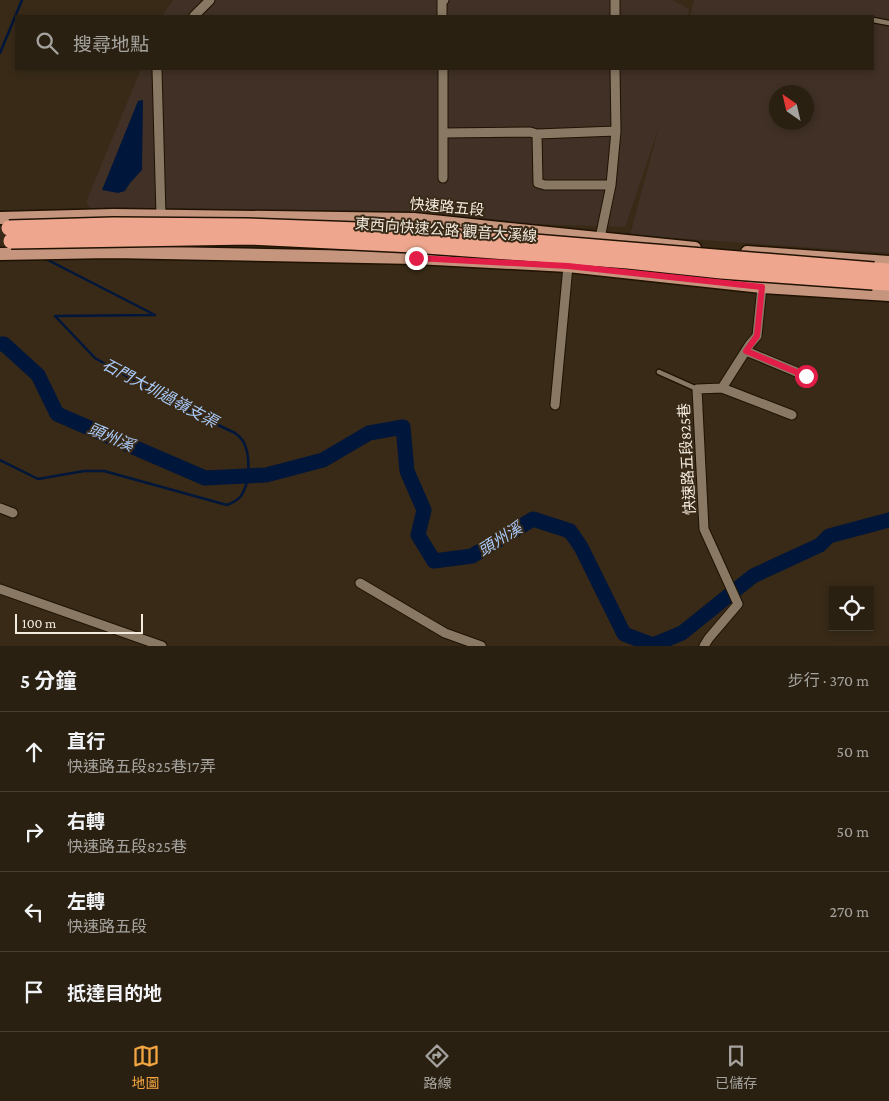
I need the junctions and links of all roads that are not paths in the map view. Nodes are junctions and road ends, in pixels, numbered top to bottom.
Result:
1 (210, 0) edge
2 (444, 0) edge
3 (614, 0) edge
4 (195, 15) edge
5 (442, 15) edge
6 (615, 15) edge
7 (874, 20) edge
8 (889, 23) edge
9 (157, 70) edge
10 (443, 70) edge
11 (615, 70) edge
12 (616, 131) junction
13 (443, 133) junction
14 (538, 134) junction
15 (443, 178) dead end
16 (611, 185) junction
17 (161, 216) junction
18 (0, 218) edge
19 (0, 229) edge
20 (600, 238) junction
21 (5, 251) edge
22 (889, 262) edge
23 (568, 266) junction
24 (889, 271) edge
25 (889, 282) edge
26 (762, 287) junction
27 (889, 295) edge
28 (746, 351) junction
29 (659, 372) dead end
30 (806, 376) dead end
31 (722, 388) junction
32 (698, 389) junction
33 (555, 405) dead end
34 (792, 415) dead end
35 (0, 508) edge
36 (12, 513) dead end
37 (360, 583) dead end
38 (0, 589) edge
39 (162, 646) edge
40 (481, 646) edge
41 (704, 646) edge

1 - 4 street
2 - 5 street
3 - 6 street
7 - 8 lane
9 - 17 street
10 - 13 street
11 - 12 street
12 - 14 street
12 - 16 street
13 - 14 street
13 - 15 street
14 - 16 street
16 - 20 street
17 - 18 main road, 快速路五段
17 - 20 main road, 快速路五段
19 - 24 highway, 東西向快速公路 觀音大溪線, bridge
20 - 22 main road, 快速路五段
21 - 23 main road
21 - 25 highway, 東西向快速公路 觀音大溪線, bridge
23 - 26 main road
23 - 33 street
26 - 27 main road
26 - 28 street
28 - 30 street
28 - 31 street
29 - 32 lane
31 - 32 street, 快速路五段825巷
31 - 34 street
32 - 41 street, 快速路五段825巷
35 - 36 street
37 - 40 street
38 - 39 street

